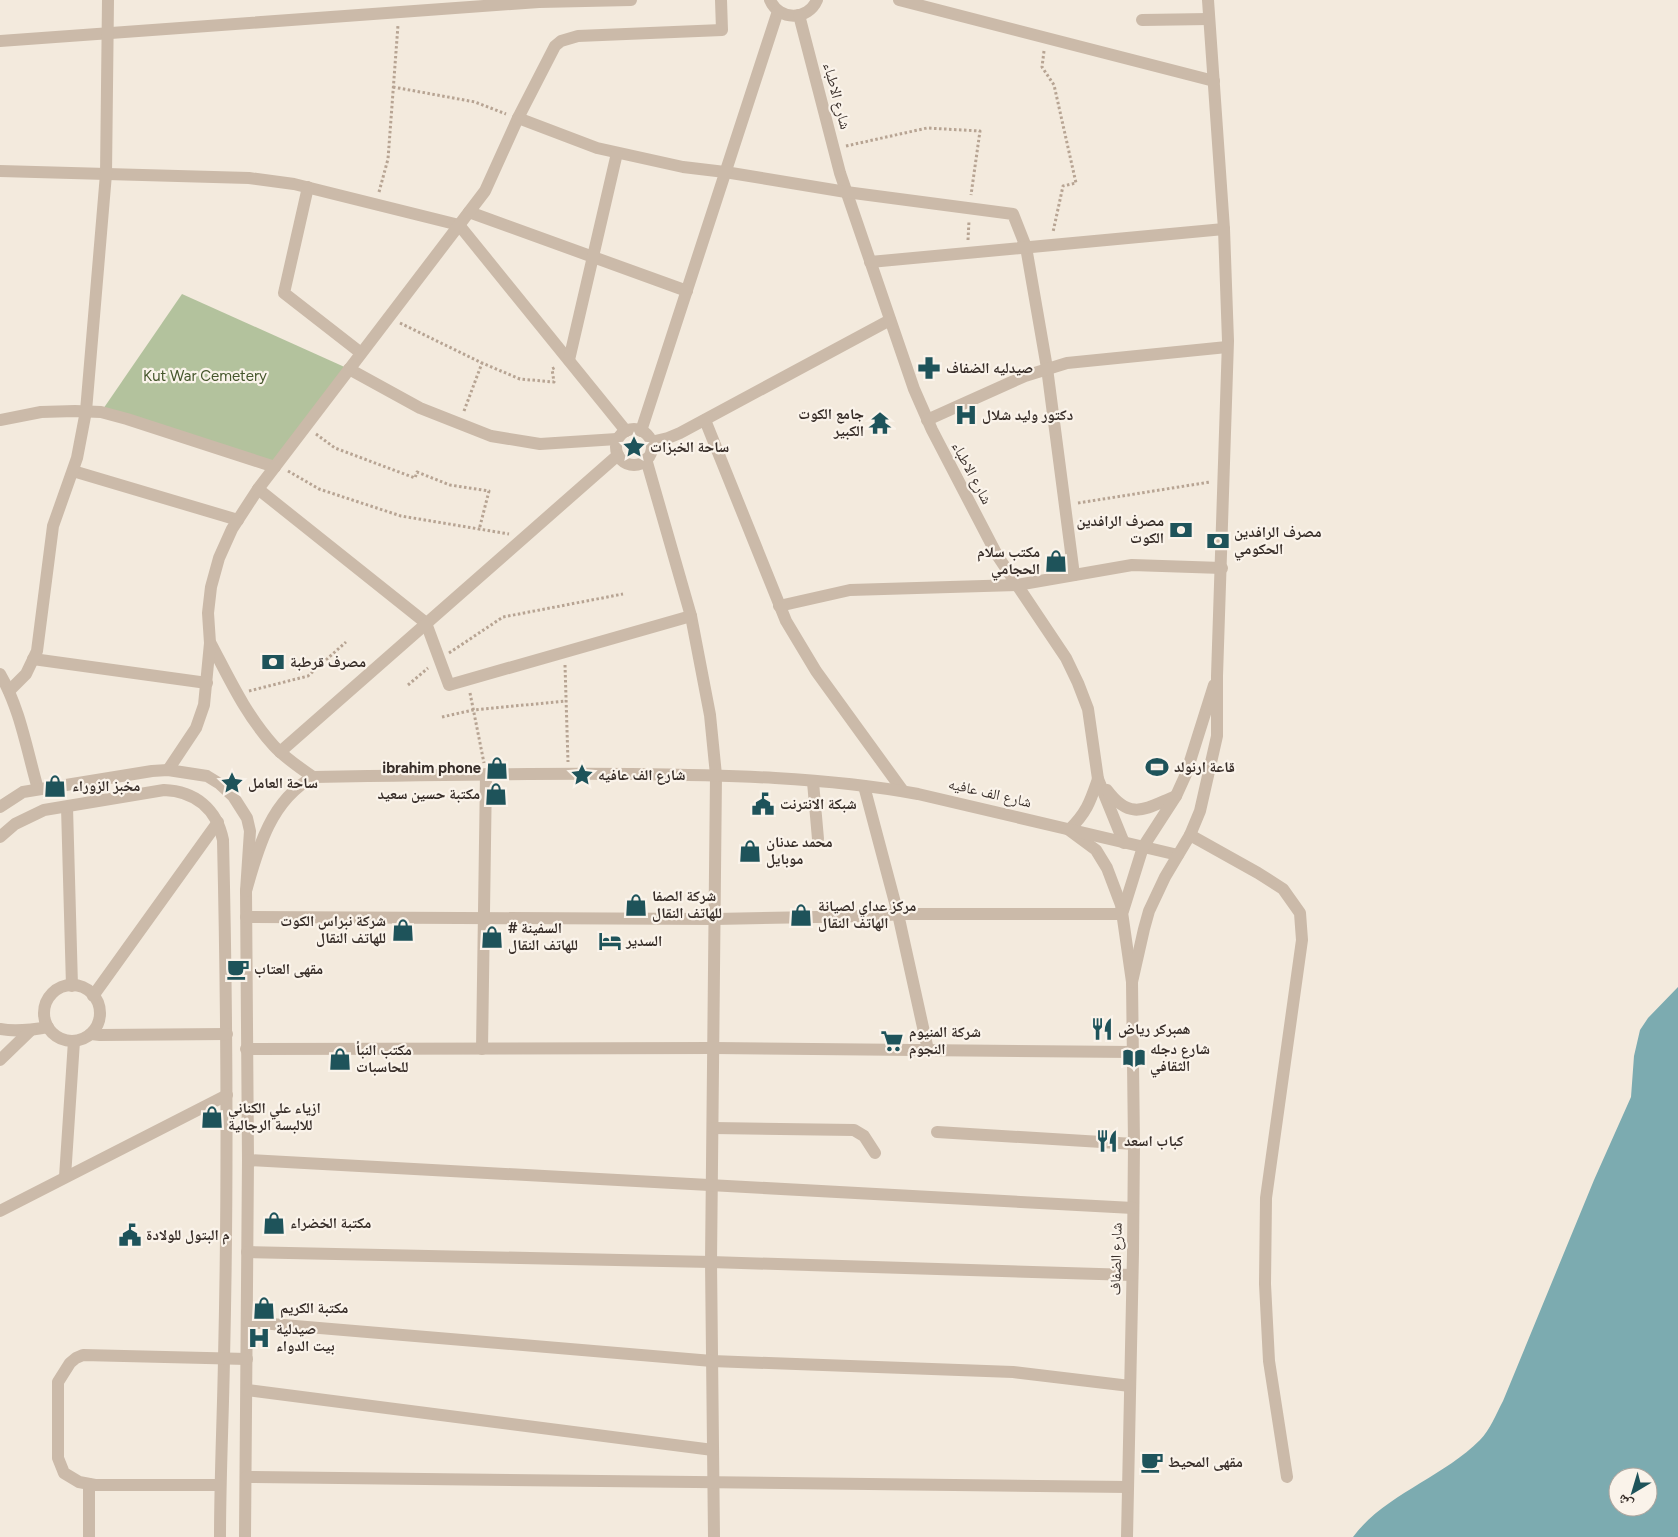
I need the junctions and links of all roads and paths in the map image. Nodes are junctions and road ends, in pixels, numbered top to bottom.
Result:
1 (108, 0) edge
2 (631, 0) edge
3 (720, 0) edge
4 (770, 0) edge
5 (817, 0) edge
6 (899, 0) edge
7 (1208, 0) edge
8 (552, 1) edge
9 (778, 11) junction
10 (399, 12) junction
11 (799, 15) junction
12 (1209, 19) junction
13 (1142, 20) dead end
14 (108, 34) junction
15 (1047, 38) junction
16 (0, 41) edge
17 (1214, 81) junction
18 (393, 87) junction
19 (518, 118) junction
20 (834, 149) junction
21 (617, 153) junction
22 (0, 171) edge
23 (725, 172) junction
24 (106, 174) junction
25 (308, 187) junction
26 (846, 192) junction
27 (375, 204) junction
28 (969, 208) junction
29 (469, 212) junction
30 (459, 224) junction
31 (1224, 229) junction
32 (1050, 245) junction
33 (1026, 247) junction
34 (968, 253) junction
35 (593, 257) junction
36 (870, 262) junction
37 (686, 291) junction
38 (388, 317) junction
39 (890, 320) junction
40 (1228, 347) junction
41 (361, 353) junction
42 (569, 360) junction
43 (482, 363) junction
44 (1046, 368) junction
45 (349, 369) junction
46 (86, 411) junction
47 (0, 420) edge
48 (704, 420) junction
49 (927, 420) junction
50 (459, 424) junction
51 (305, 427) junction
52 (641, 431) junction
53 (622, 435) junction
54 (651, 442) junction
55 (618, 455) junction
56 (646, 459) junction
57 (276, 465) junction
58 (73, 471) junction
59 (1224, 480) junction
60 (258, 489) junction
61 (1065, 505) junction
62 (238, 520) junction
63 (480, 530) junction
64 (519, 541) junction
65 (1222, 568) junction
66 (1074, 575) junction
67 (1017, 585) junction
68 (623, 594) dead end
69 (779, 606) junction
70 (691, 616) junction
71 (426, 623) junction
72 (346, 642) dead end
73 (210, 643) junction
74 (565, 652) junction
75 (33, 659) junction
76 (439, 659) junction
77 (0, 674) edge
78 (1217, 676) junction
79 (468, 680) junction
80 (207, 683) junction
81 (408, 685) dead end
82 (8, 691) junction
83 (237, 694) junction
84 (566, 700) junction
85 (474, 710) junction
86 (442, 717) dead end
87 (280, 752) junction
88 (168, 770) junction
89 (486, 774) junction
90 (568, 774) junction
91 (716, 775) junction
92 (313, 777) junction
93 (1098, 779) junction
94 (813, 782) junction
95 (864, 786) junction
96 (38, 789) junction
97 (903, 791) junction
98 (1176, 796) junction
99 (0, 807) edge
100 (67, 807) junction
101 (218, 822) junction
102 (1069, 830) junction
103 (1190, 835) junction
104 (0, 836) edge
105 (818, 839) dead end
106 (1124, 842) junction
107 (1143, 847) junction
108 (1178, 855) junction
109 (246, 891) junction
110 (898, 914) junction
111 (1122, 914) junction
112 (246, 917) junction
113 (484, 918) junction
114 (715, 919) junction
115 (1132, 982) junction
116 (72, 986) junction
117 (93, 996) junction
118 (48, 1027) junction
119 (0, 1029) edge
120 (31, 1030) junction
121 (91, 1034) junction
122 (228, 1034) junction
123 (74, 1041) junction
124 (714, 1048) junction
125 (246, 1049) junction
126 (482, 1049) junction
127 (928, 1050) junction
128 (1132, 1052) junction
129 (0, 1060) edge
130 (227, 1095) junction
131 (713, 1128) junction
132 (938, 1132) dead end
133 (1134, 1144) junction
134 (875, 1152) dead end
135 (248, 1160) junction
136 (65, 1177) junction
137 (712, 1184) junction
138 (1133, 1208) junction
139 (0, 1211) edge
140 (248, 1252) junction
141 (711, 1262) junction
142 (1132, 1275) junction
143 (248, 1322) junction
144 (224, 1359) junction
145 (247, 1359) junction
146 (712, 1361) junction
147 (1130, 1386) junction
148 (247, 1390) junction
149 (713, 1450) junction
150 (246, 1477) junction
151 (1287, 1477) dead end
152 (714, 1483) junction
153 (89, 1484) junction
154 (220, 1485) junction
155 (1128, 1487) junction
156 (89, 1537) edge
157 (220, 1537) edge
158 (245, 1537) edge
159 (714, 1537) edge
160 (1127, 1537) edge

1 - 14 street
2 - 8 street
3 - 19 street
4 - 9 street
5 - 11 street
6 - 15 street
7 - 12 street
8 - 10 street
9 - 11 street
9 - 23 street
10 - 14 street
10 - 18 path
11 - 20 street, شارع الاطباء
12 - 13 street
12 - 17 street
14 - 16 street
14 - 24 street
15 - 17 street
15 - 32 path
17 - 31 street
18 - 19 path
18 - 27 path
19 - 21 street
19 - 29 street
20 - 26 street, شارع الاطباء
20 - 28 path
21 - 23 street
21 - 35 street
22 - 24 street
23 - 26 street
23 - 37 street
24 - 25 street
24 - 46 street
25 - 27 street
25 - 41 street
26 - 28 street
26 - 36 street, شارع الاطباء
27 - 30 street
28 - 33 street
28 - 34 path
29 - 30 street
29 - 35 street
30 - 38 street
30 - 42 street
31 - 32 street
31 - 40 street
32 - 33 street
33 - 34 street
33 - 44 street
34 - 36 street
35 - 37 street
35 - 42 street
36 - 39 street, شارع الاطباء
37 - 52 street
38 - 41 street
38 - 43 path
39 - 48 street
39 - 49 street, شارع الاطباء
40 - 44 street
40 - 59 street
41 - 45 street
42 - 43 path
42 - 53 street
43 - 50 path
44 - 49 street
44 - 61 street
45 - 50 street
45 - 51 street
46 - 47 street
46 - 57 street
46 - 58 street
48 - 54 street
48 - 69 street
49 - 67 street, شارع الاطباء
50 - 53 street
51 - 57 street
51 - 63 path
52 - 53 street
52 - 54 street
53 - 55 street
54 - 56 street
55 - 56 street
55 - 64 street
56 - 70 street
57 - 60 street
57 - 63 path
58 - 62 street
58 - 75 street
59 - 61 path
59 - 65 street
60 - 62 street
60 - 71 street
61 - 66 street
62 - 73 street
63 - 64 path
64 - 71 street
65 - 66 street
65 - 78 street
66 - 67 street
67 - 69 street
67 - 93 street, شارع الاطباء
68 - 76 path
69 - 97 street
70 - 74 street
70 - 91 street
71 - 76 street
71 - 87 street
72 - 83 path
73 - 80 street
73 - 83 street
74 - 79 street
74 - 84 path
75 - 80 street
75 - 82 street
76 - 79 street
76 - 81 path
77 - 82 street
78 - 98 street
78 - 103 street
79 - 85 path
80 - 88 street
82 - 96 street
83 - 87 street
84 - 85 path
84 - 90 path
85 - 86 path
85 - 89 path
87 - 92 street
88 - 96 street
88 - 109 street
89 - 90 street, شارع الف عافيه
89 - 92 street, شارع الف عافيه
89 - 113 street
90 - 91 street, شارع الف عافيه
91 - 94 street, شارع الف عافيه
91 - 114 street
92 - 109 street
93 - 98 street
93 - 102 street
93 - 106 street, شارع الاطباء
94 - 95 street, شارع الف عافيه
94 - 105 street
95 - 97 street, شارع الف عافيه
95 - 110 street
96 - 99 street
97 - 102 street, شارع الف عافيه
98 - 107 street
100 - 101 street
100 - 104 street
100 - 116 street
101 - 117 street
101 - 122 street
102 - 106 street, شارع الف عافيه
102 - 111 street
103 - 108 street
103 - 151 street
106 - 107 street, شارع الف عافيه
107 - 108 street, شارع الف عافيه
107 - 111 street
108 - 115 street
109 - 112 street
110 - 111 street
110 - 114 street
110 - 127 street
111 - 115 street
112 - 113 street
112 - 125 street
113 - 114 street
113 - 126 street
114 - 124 street
115 - 128 street, شارع الضفاف
116 - 117 street
116 - 118 street
117 - 121 street
118 - 120 street
118 - 123 street
119 - 120 street
120 - 129 street
121 - 122 street
121 - 123 street
122 - 130 street
123 - 136 street
124 - 126 street
124 - 127 street
124 - 131 street
125 - 126 street
125 - 135 street
127 - 128 street
128 - 133 street, شارع الضفاف
130 - 136 street
130 - 144 street
131 - 134 street
131 - 137 street
132 - 133 street
133 - 138 street, شارع الضفاف
135 - 137 street
135 - 140 street
136 - 139 street
137 - 138 street
137 - 141 street
138 - 142 street, شارع الضفاف
140 - 141 street
140 - 143 street
141 - 142 street
141 - 146 street
142 - 147 street, شارع الضفاف
143 - 145 street
143 - 146 street
144 - 145 street
144 - 153 street
144 - 154 street
145 - 148 street
146 - 147 street
146 - 149 street
147 - 155 street, شارع الضفاف
148 - 149 street
148 - 150 street
149 - 152 street
150 - 152 street
150 - 158 street
152 - 155 street
152 - 159 street
153 - 154 street
153 - 156 street
154 - 157 street
155 - 160 street, شارع الضفاف

